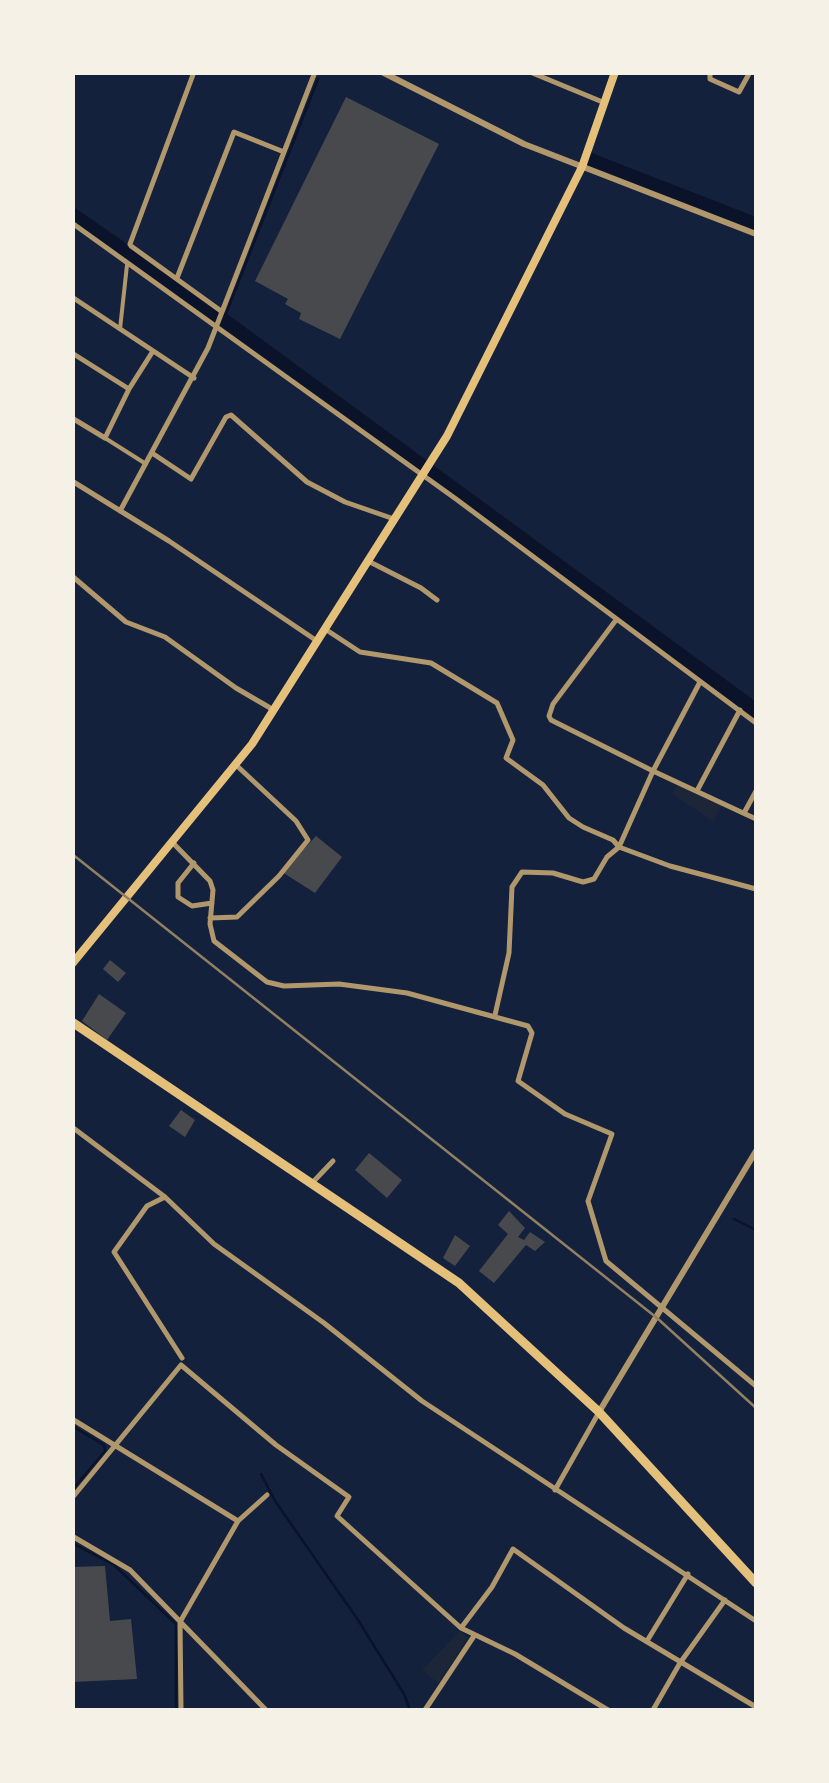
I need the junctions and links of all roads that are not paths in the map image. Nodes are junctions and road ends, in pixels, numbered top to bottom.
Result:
1 (194, 72) edge
2 (316, 72) edge
3 (382, 72) edge
4 (530, 72) edge
5 (616, 72) edge
6 (710, 72) edge
7 (753, 73) edge
8 (605, 104) junction
9 (284, 152) junction
10 (582, 167) junction
11 (72, 222) edge
12 (756, 234) edge
13 (127, 260) junction
14 (177, 278) junction
15 (72, 297) edge
16 (221, 311) junction
17 (217, 327) junction
18 (120, 329) junction
19 (153, 351) junction
20 (72, 352) edge
21 (194, 378) junction
22 (129, 389) junction
23 (72, 418) edge
24 (106, 438) junction
25 (152, 452) junction
26 (146, 464) junction
27 (422, 476) junction
28 (72, 481) edge
29 (120, 511) junction
30 (394, 519) junction
31 (368, 561) junction
32 (72, 576) edge
33 (437, 600) dead end
34 (616, 620) junction
35 (325, 629) junction
36 (317, 642) junction
37 (700, 682) junction
38 (274, 710) junction
39 (740, 710) junction
40 (756, 723) edge
41 (235, 764) junction
42 (653, 771) junction
43 (698, 790) junction
44 (756, 791) edge
45 (744, 813) junction
46 (756, 819) edge
47 (172, 841) junction
48 (619, 847) junction
49 (194, 863) junction
50 (756, 889) edge
51 (212, 903) junction
52 (210, 918) junction
53 (74, 959) edge
54 (496, 1015) junction
55 (72, 1022) edge
56 (72, 1127) edge
57 (756, 1151) edge
58 (333, 1161) dead end
59 (313, 1182) junction
60 (166, 1197) junction
61 (662, 1310) junction
62 (182, 1358) dead end
63 (756, 1386) edge
64 (599, 1412) junction
65 (72, 1419) edge
66 (116, 1444) junction
67 (555, 1490) junction
68 (267, 1496) dead end
69 (72, 1498) edge
70 (238, 1520) junction
71 (72, 1536) edge
72 (688, 1574) junction
73 (756, 1583) edge
74 (726, 1600) junction
75 (756, 1621) edge
76 (180, 1622) junction
77 (462, 1628) junction
78 (474, 1636) junction
79 (646, 1641) junction
80 (680, 1662) junction
81 (756, 1707) edge
82 (181, 1710) edge
83 (266, 1710) edge
84 (424, 1710) edge
85 (608, 1710) edge
86 (653, 1710) edge

1 - 14 street
2 - 9 street
3 - 10 street
4 - 8 street
5 - 8 main road
6 - 7 street
8 - 10 main road
9 - 14 street
9 - 16 street
10 - 12 street
10 - 27 main road
11 - 13 street
13 - 17 street
13 - 18 street
14 - 16 street
15 - 18 street
16 - 17 street
17 - 21 street
17 - 27 street
18 - 19 street
19 - 21 street
19 - 22 street
20 - 22 street
21 - 25 street
22 - 24 street
23 - 24 street
24 - 26 street
25 - 26 street
25 - 30 street
26 - 29 street
27 - 30 main road
27 - 34 street
28 - 29 street
29 - 36 street
30 - 31 main road
31 - 33 street
31 - 35 main road
32 - 38 street
34 - 37 street
34 - 42 street
35 - 36 main road
35 - 48 street
36 - 38 main road
37 - 39 street
37 - 42 street
38 - 41 main road
39 - 40 street
39 - 43 street
41 - 47 main road
41 - 52 street
42 - 43 street
42 - 48 street
43 - 45 street
44 - 45 street
45 - 46 street
47 - 49 street
47 - 53 main road
48 - 50 street
48 - 54 street
49 - 51 street
49 - 51 street
51 - 52 street
52 - 54 street
54 - 61 street
55 - 59 main road
56 - 60 street
57 - 61 street
58 - 59 street
59 - 64 main road
60 - 62 street
60 - 67 street
61 - 63 street
61 - 64 street
64 - 67 street
64 - 73 main road
65 - 66 street
66 - 69 street
66 - 70 street
66 - 77 street
67 - 72 street
68 - 70 street
70 - 76 street
71 - 76 street
72 - 74 street
72 - 79 street
74 - 75 street
74 - 80 street
76 - 82 street
76 - 83 street
77 - 78 street
77 - 79 street
78 - 84 street
78 - 85 street
79 - 80 street
80 - 81 street
80 - 86 street

